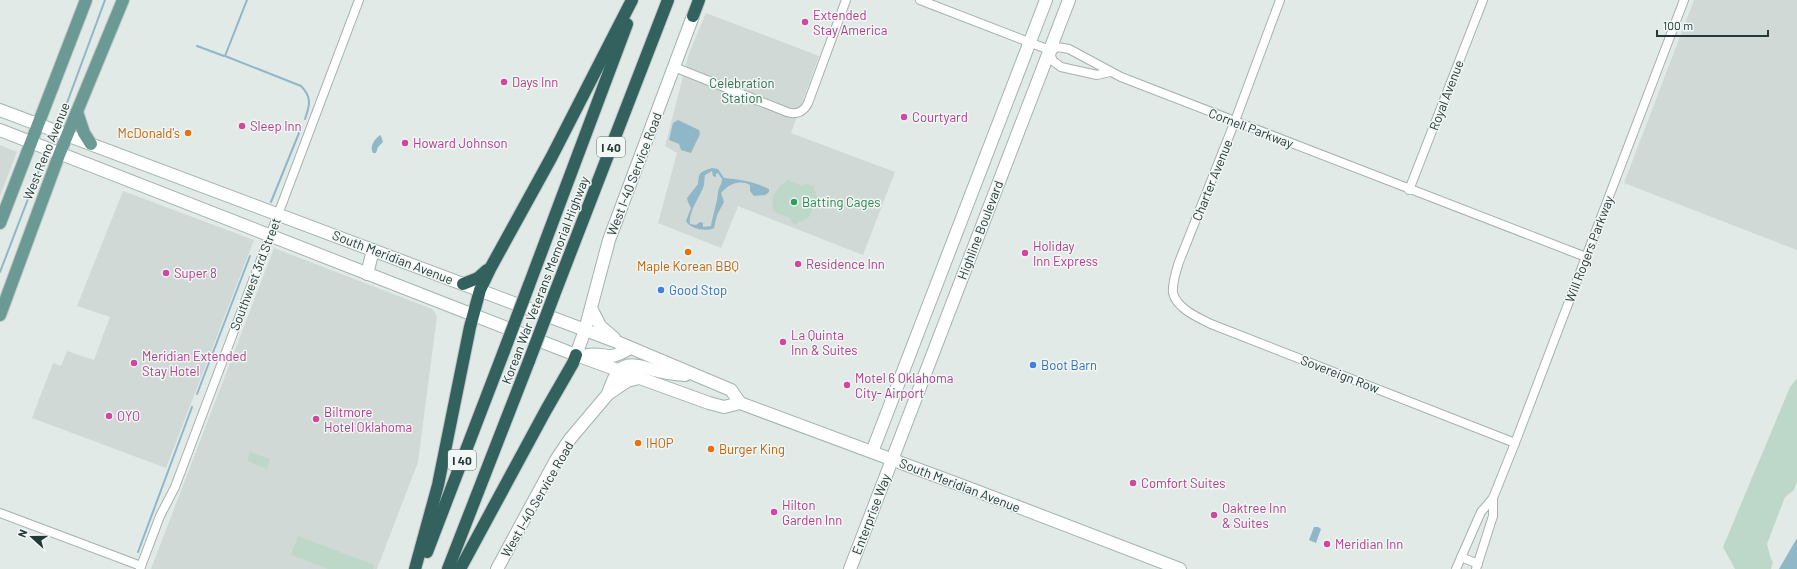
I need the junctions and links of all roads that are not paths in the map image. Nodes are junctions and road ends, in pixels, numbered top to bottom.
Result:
1 (86, 0) edge
2 (123, 0) edge
3 (358, 0) edge
4 (632, 0) edge
5 (636, 0) edge
6 (668, 0) edge
7 (699, 0) edge
8 (707, 0) edge
9 (846, 0) edge
10 (920, 0) edge
11 (1046, 0) edge
12 (1069, 0) edge
13 (1280, 0) edge
14 (1483, 0) edge
15 (1684, 0) edge
16 (693, 16) junction
17 (1029, 42) junction
18 (1051, 50) junction
19 (674, 67) junction
20 (1110, 72) junction
21 (0, 110) edge
22 (77, 112) junction
23 (1235, 121) junction
24 (38, 124) junction
25 (0, 130) edge
26 (67, 135) junction
27 (31, 144) junction
28 (91, 144) junction
29 (59, 155) junction
30 (1409, 190) junction
31 (278, 215) junction
32 (0, 223) edge
33 (270, 237) junction
34 (373, 250) junction
35 (1586, 257) junction
36 (491, 267) junction
37 (367, 274) junction
38 (463, 284) junction
39 (480, 290) junction
40 (1173, 293) joint
41 (3, 298) edge
42 (591, 308) junction
43 (0, 314) edge
44 (472, 315) junction
45 (585, 330) junction
46 (617, 342) junction
47 (630, 348) junction
48 (579, 356) junction
49 (620, 370) junction
50 (694, 375) junction
51 (639, 378) junction
52 (608, 394) junction
53 (892, 398) junction
54 (740, 403) junction
55 (913, 406) junction
56 (1515, 443) junction
57 (872, 452) junction
58 (892, 459) junction
59 (1493, 498) junction
60 (0, 513) edge
61 (1461, 558) junction
62 (1477, 566) edge
63 (141, 568) edge
64 (415, 569) edge
65 (420, 569) edge
66 (448, 569) edge
67 (460, 569) edge
68 (497, 569) edge
69 (850, 569) edge
70 (1180, 569) edge
71 (1456, 569) edge

1 - 24 main road, West Reno Avenue
2 - 22 main road, West Reno Avenue
3 - 31 street, Southwest 3rd Street
4 - 36 highway
5 - 65 highway, Korean War Veterans Memorial Highway / I 40, bridge
6 - 66 highway, Korean War Veterans Memorial Highway / I 40, bridge
7 - 16 highway
8 - 16 street, West I-40 Service Road
9 - 19 street
10 - 17 street, Cornell Parkway
11 - 17 main road, Highline Boulevard
12 - 18 main road, Highline Boulevard
13 - 23 street, Charter Avenue
14 - 30 street, Royal Avenue
15 - 35 street, Will Rogers Parkway
16 - 19 main road, West I-40 Service Road
17 - 18 street, Cornell Parkway
17 - 53 main road, Highline Boulevard
18 - 20 street, Cornell Parkway
18 - 20 street
18 - 55 main road, Highline Boulevard
19 - 42 main road, West I-40 Service Road
20 - 23 street, Cornell Parkway
21 - 24 main road, South Meridian Avenue
22 - 26 main road, West Reno Avenue
22 - 28 main road
23 - 30 street, Cornell Parkway
23 - 40 street, Charter Avenue
24 - 26 main road, South Meridian Avenue
24 - 27 main road, West Reno Avenue
25 - 27 main road, South Meridian Avenue
26 - 28 main road, South Meridian Avenue
26 - 29 main road, West Reno Avenue
27 - 29 main road, South Meridian Avenue
27 - 32 main road, West Reno Avenue
28 - 31 main road, South Meridian Avenue
29 - 33 main road, South Meridian Avenue
29 - 41 main road, West Reno Avenue
30 - 35 street, Cornell Parkway
31 - 33 street, Southwest 3rd Street
31 - 34 main road, South Meridian Avenue
33 - 37 main road, South Meridian Avenue
33 - 63 street, Southwest 3rd Street
34 - 37 main road
34 - 38 main road, South Meridian Avenue
35 - 56 street, Will Rogers Parkway
36 - 38 highway
36 - 39 highway
37 - 44 main road, South Meridian Avenue
38 - 39 main road, South Meridian Avenue
39 - 44 highway
39 - 45 main road, South Meridian Avenue
40 - 56 street, Sovereign Row
41 - 43 main road, West Reno Avenue
42 - 45 main road, West I-40 Service Road
42 - 46 main road
44 - 48 main road, South Meridian Avenue
44 - 64 highway
45 - 46 main road, South Meridian Avenue
45 - 48 main road, West I-40 Service Road
46 - 47 main road, South Meridian Avenue
47 - 48 main road
47 - 50 main road, South Meridian Avenue
48 - 49 main road, South Meridian Avenue
48 - 67 highway
49 - 50 main road
49 - 51 main road, South Meridian Avenue
49 - 52 main road, West I-40 Service Road
50 - 54 main road, South Meridian Avenue
51 - 52 main road, West I-40 Service Road
51 - 54 main road, South Meridian Avenue
52 - 68 main road, West I-40 Service Road
53 - 55 main road
53 - 57 main road, Highline Boulevard
54 - 57 main road, South Meridian Avenue
55 - 58 main road, Highline Boulevard
56 - 59 street, Will Rogers Parkway
57 - 58 main road, South Meridian Avenue
58 - 69 main road, Enterprise Way
58 - 70 main road, South Meridian Avenue
59 - 61 street, Will Rogers Parkway
59 - 62 street, Will Rogers Parkway
60 - 63 street
61 - 62 street
61 - 71 street, Will Rogers Parkway

